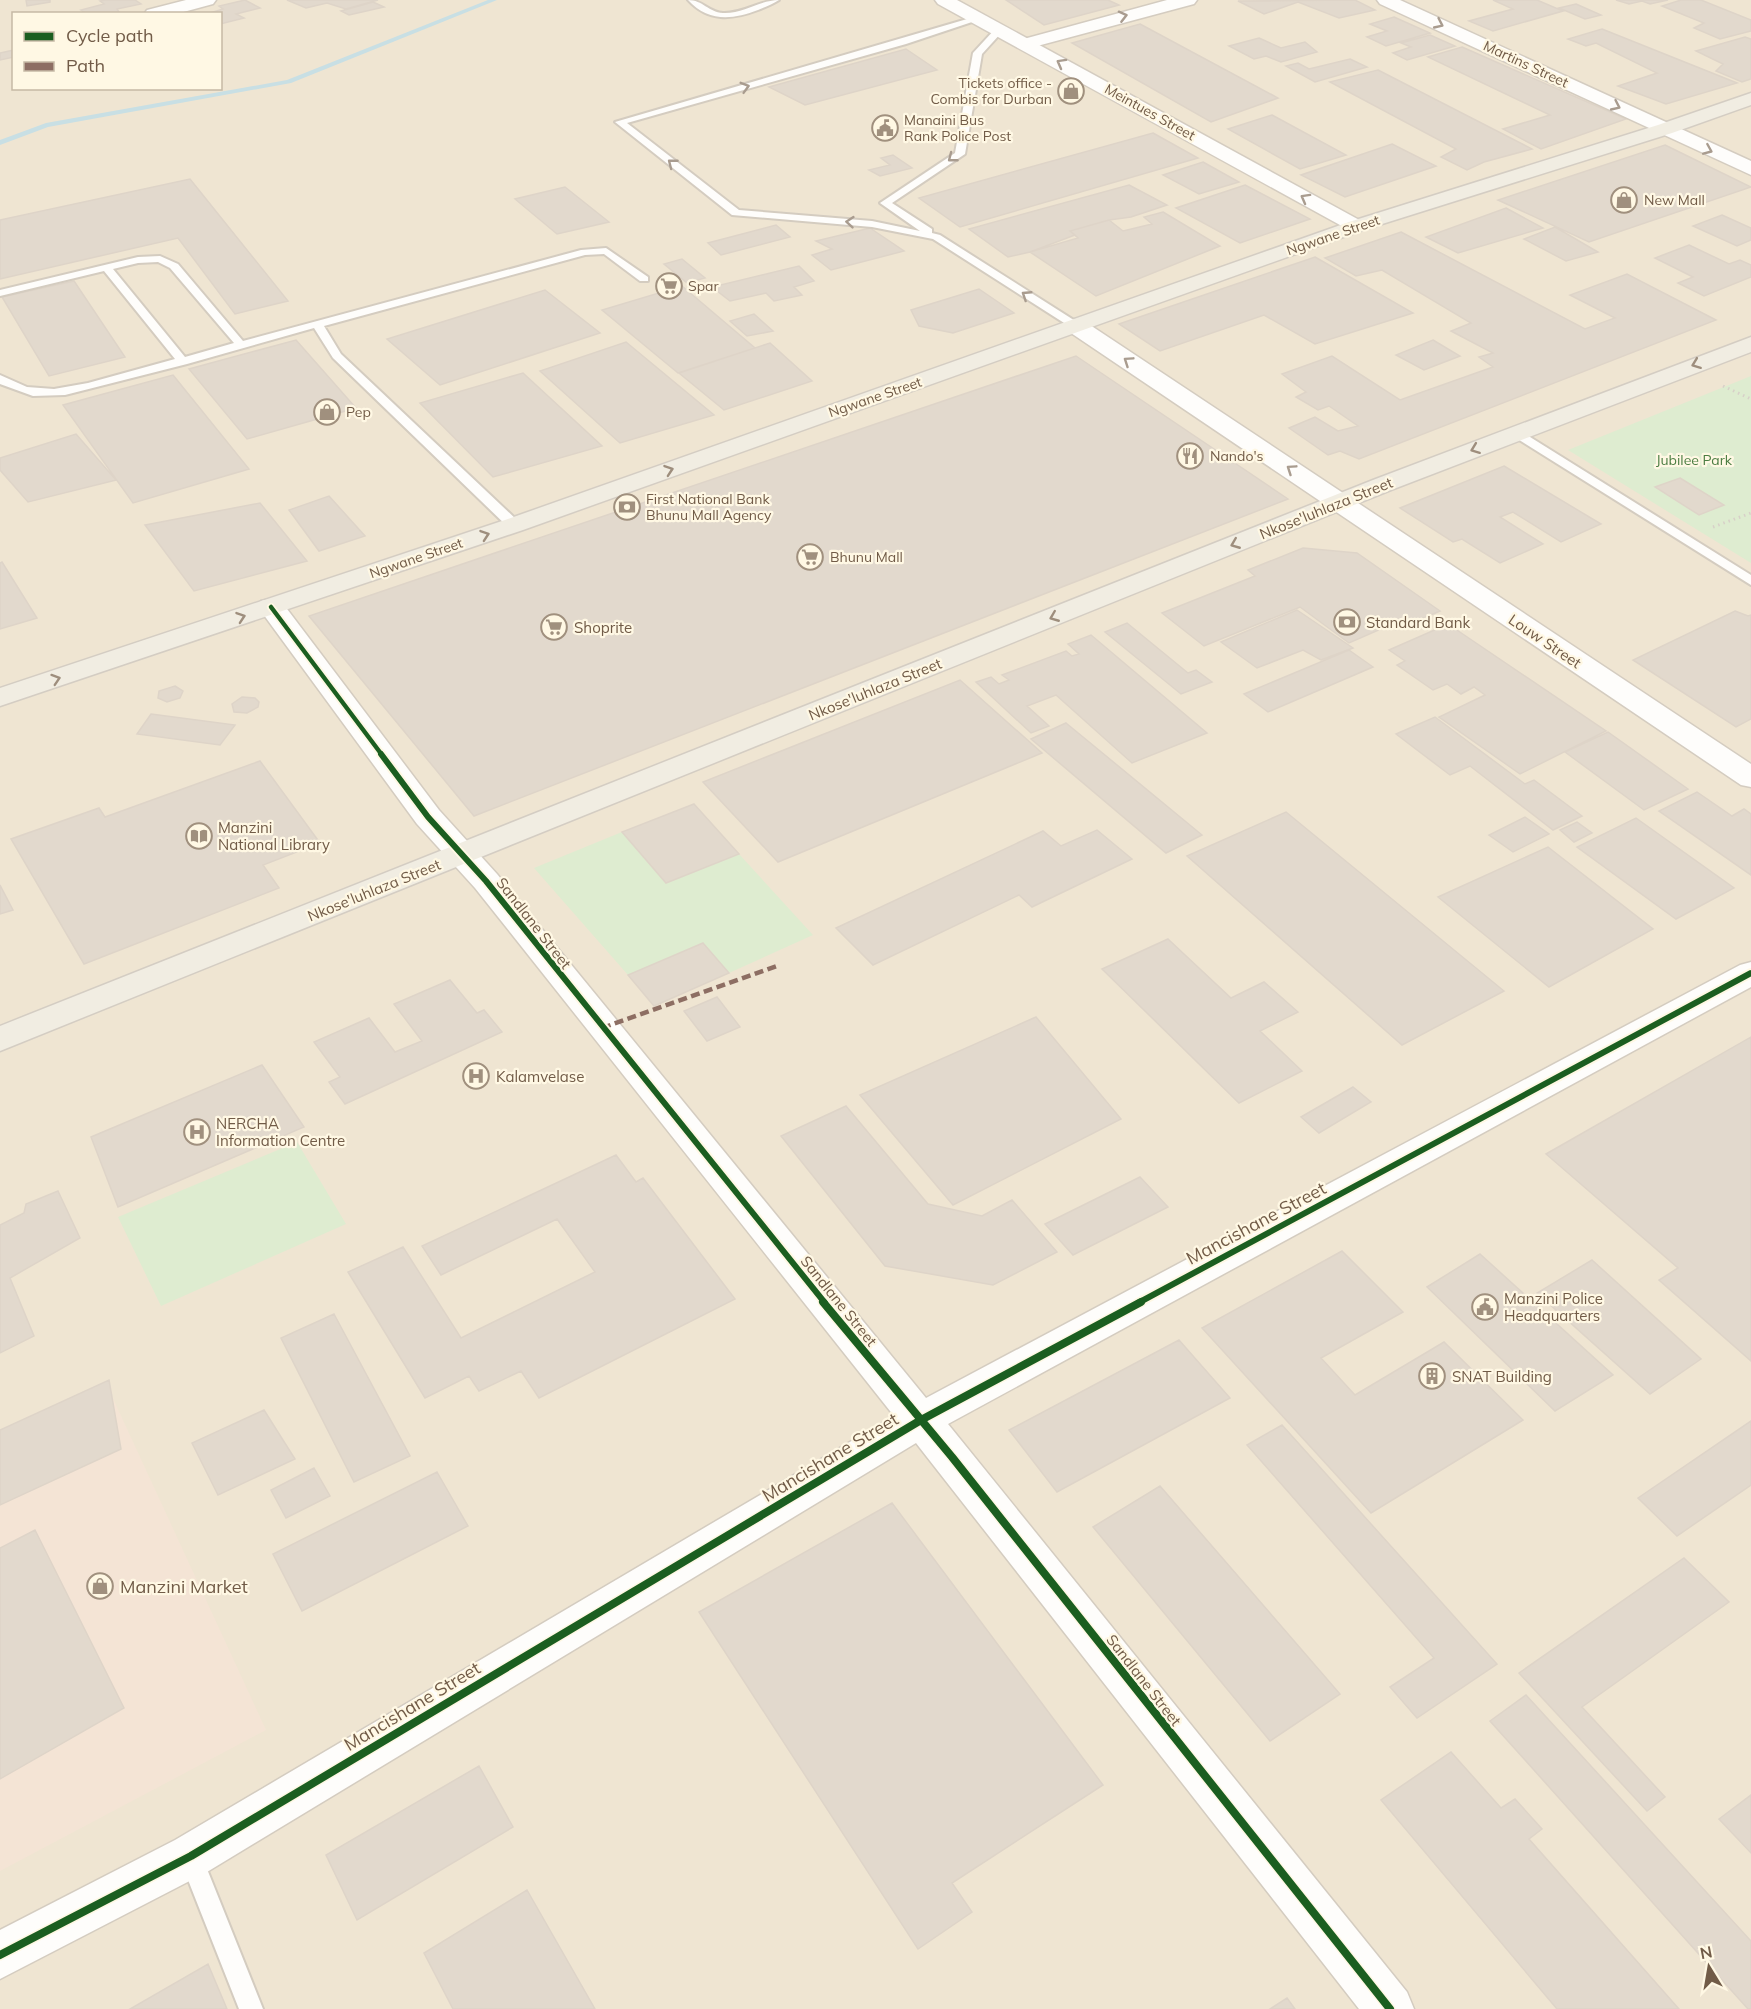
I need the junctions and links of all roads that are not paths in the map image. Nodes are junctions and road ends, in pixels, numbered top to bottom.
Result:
1 (207, 0) edge
2 (692, 0) edge
3 (775, 0) edge
4 (944, 0) edge
5 (1188, 0) edge
6 (1386, 0) edge
7 (161, 12) edge
8 (977, 19) junction
9 (999, 30) junction
10 (1026, 44) junction
11 (1751, 99) edge
12 (1665, 129) junction
13 (1751, 169) edge
14 (1356, 226) junction
15 (936, 237) junction
16 (106, 267) junction
17 (644, 279) dead end
18 (0, 293) edge
19 (316, 324) junction
20 (1076, 326) junction
21 (1751, 344) edge
22 (242, 346) junction
23 (183, 362) junction
24 (0, 379) edge
25 (19, 391) junction
26 (0, 393) edge
27 (1517, 433) junction
28 (1339, 502) junction
29 (514, 525) junction
30 (1751, 581) edge
31 (271, 607) junction
32 (0, 697) edge
33 (1751, 778) edge
34 (463, 855) junction
35 (1751, 973) edge
36 (0, 1039) edge
37 (921, 1420) junction
38 (191, 1856) junction
39 (0, 1955) edge
40 (251, 2009) edge
41 (1390, 2009) edge

1 - 7 street
2 - 3 lane
4 - 8 street, Meintues Street
10 -> 5 street
6 -> 12 street, Martins Street
8 - 9 street, Meintues Street
15 -> 8 lane
9 - 10 street, Meintues Street
9 -> 15 lane
14 -> 10 street, Meintues Street
11 - 12 main road, Ngwane Street
12 -> 13 street, Martins Street
12 - 14 main road, Ngwane Street
14 - 20 main road, Ngwane Street
20 -> 15 lane
16 - 18 lane
16 - 22 lane
16 - 23 lane
17 - 19 lane
19 - 22 lane
19 - 29 lane
28 -> 20 street, Louw Street
29 -> 20 main road, Ngwane Street
21 -> 27 main road, Nkose'luhlaza Street
22 - 23 lane
23 - 25 lane
24 - 25 lane
25 - 26 lane
27 -> 28 main road, Nkose'luhlaza Street
27 - 30 lane
28 - 33 street, Louw Street
28 -> 34 main road, Nkose'luhlaza Street
31 -> 29 main road, Ngwane Street
32 -> 31 main road, Ngwane Street
31 - 34 street, Sandlane Street
34 - 36 main road, Nkose'luhlaza Street
34 - 37 street, Sandlane Street
35 - 37 street, Mancishane Street
37 - 38 street, Mancishane Street
37 - 41 street, Sandlane Street
38 - 39 street, Mancishane Street
38 - 40 lane

